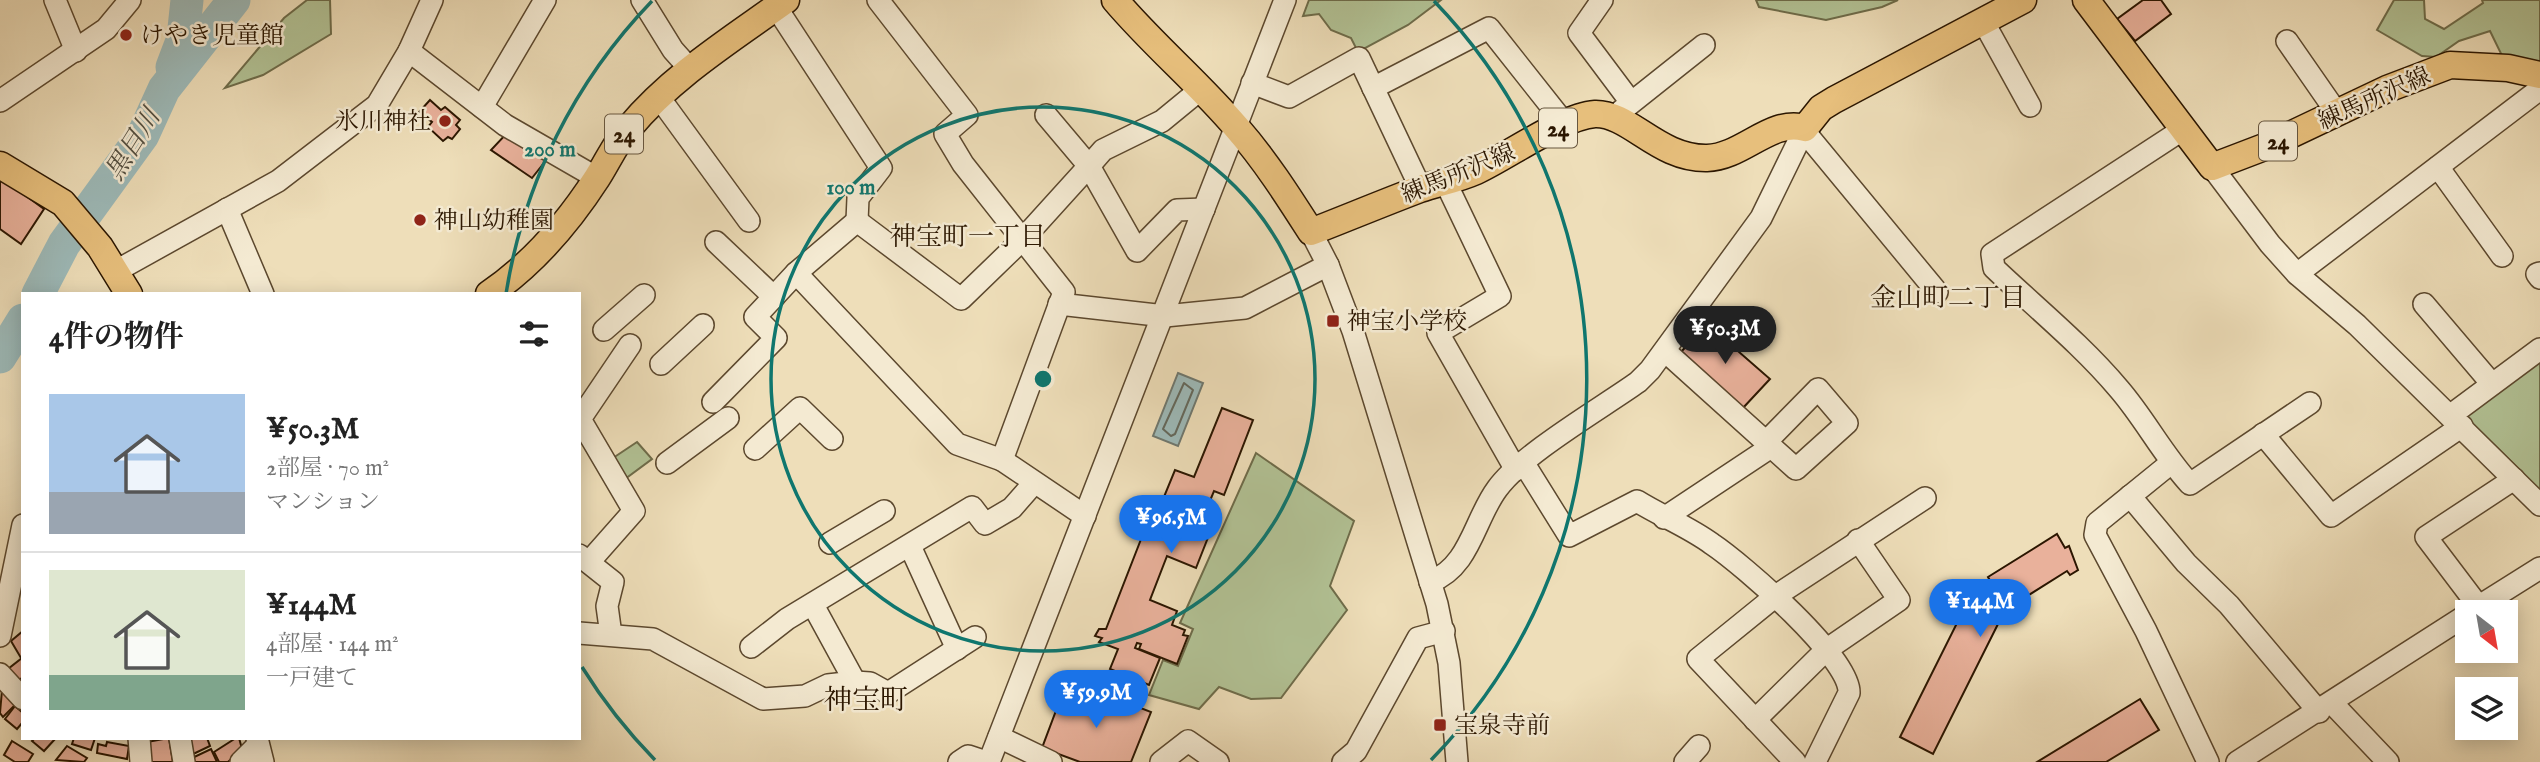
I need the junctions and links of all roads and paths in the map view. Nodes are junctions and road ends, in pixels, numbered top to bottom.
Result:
1 (55, 0) edge
2 (130, 0) edge
3 (432, 0) edge
4 (545, 0) edge
5 (642, 0) edge
6 (878, 0) edge
7 (1115, 0) edge
8 (1285, 0) edge
9 (1602, 0) edge
10 (2023, 0) edge
11 (2086, 0) edge
12 (781, 4) edge
13 (1983, 21) junction
14 (2287, 41) dead end
15 (1704, 45) dead end
16 (76, 51) junction
17 (409, 51) junction
18 (690, 69) junction
19 (1252, 83) junction
20 (1373, 88) junction
21 (1201, 89) junction
22 (2538, 92) edge
23 (658, 96) junction
24 (0, 101) edge
25 (2030, 106) dead end
26 (482, 107) junction
27 (1623, 109) junction
28 (2337, 113) junction
29 (1046, 115) dead end
30 (1565, 124) junction
31 (1236, 126) junction
32 (2185, 128) junction
33 (1805, 130) junction
34 (0, 166) edge
35 (1089, 166) junction
36 (2212, 167) junction
37 (2438, 167) junction
38 (597, 178) junction
39 (1433, 185) junction
40 (227, 209) junction
41 (1204, 209) junction
42 (749, 221) dead end
43 (857, 221) junction
44 (1311, 233) junction
45 (1022, 240) junction
46 (716, 242) dead end
47 (2502, 256) dead end
48 (1328, 265) junction
49 (2540, 272) edge
50 (796, 273) junction
51 (2297, 274) junction
52 (2540, 278) edge
53 (122, 283) edge
54 (262, 292) edge
55 (492, 292) edge
56 (1937, 292) dead end
57 (644, 295) dead end
58 (774, 297) junction
59 (1059, 304) junction
60 (2424, 304) dead end
61 (1165, 316) junction
62 (703, 324) dead end
63 (604, 330) dead end
64 (630, 345) dead end
65 (2540, 349) edge
66 (1665, 351) junction
67 (662, 364) dead end
68 (2492, 384) junction
69 (2310, 403) dead end
70 (581, 418) edge
71 (581, 421) edge
72 (2456, 421) junction
73 (2263, 434) junction
74 (832, 439) dead end
75 (1768, 445) junction
76 (755, 449) dead end
77 (1002, 460) junction
78 (667, 463) dead end
79 (2171, 463) junction
80 (1520, 466) junction
81 (2514, 480) junction
82 (1033, 484) junction
83 (2130, 496) junction
84 (1925, 498) dead end
85 (2540, 505) edge
86 (884, 511) dead end
87 (1085, 516) junction
88 (1664, 518) junction
89 (21, 535) edge
90 (1858, 540) junction
91 (830, 543) dead end
92 (910, 547) junction
93 (584, 558) edge
94 (2540, 568) edge
95 (1430, 582) junction
96 (1777, 595) junction
97 (2465, 600) edge
98 (2489, 600) edge
99 (813, 605) junction
100 (2455, 622) edge
101 (1444, 631) junction
102 (581, 633) edge
103 (611, 635) junction
104 (0, 636) edge
105 (751, 647) dead end
106 (1826, 650) junction
107 (0, 674) edge
108 (855, 682) junction
109 (21, 697) edge
110 (2325, 707) junction
111 (1755, 720) junction
112 (999, 737) junction
113 (139, 740) edge
114 (180, 740) edge
115 (259, 749) edge
116 (2248, 759) edge
117 (141, 762) edge
118 (184, 762) edge
119 (241, 762) edge
120 (959, 762) edge
121 (988, 762) edge
122 (1051, 762) edge
123 (1161, 762) edge
124 (1218, 762) edge
125 (1343, 762) edge
126 (1457, 762) edge
127 (1795, 762) edge
128 (1815, 762) edge
129 (2207, 762) edge
130 (2388, 762) edge

1 - 16 street
2 - 16 street
3 - 17 street
4 - 26 street
5 - 18 street
6 - 45 street
7 - 21 main road
8 - 19 street
9 - 27 street
10 - 13 main road
11 - 32 main road
12 - 18 main road, 24
12 - 43 street
13 - 25 street
13 - 33 main road
14 - 28 street
15 - 27 street
16 - 24 street
17 - 26 street
17 - 40 street
18 - 23 main road, 24
19 - 20 street
19 - 31 street
20 - 30 street
20 - 39 street
21 - 31 main road
21 - 35 street
22 - 28 main road, 練馬所沢線 / 24
22 - 37 street
23 - 38 main road, 24
23 - 42 street
26 - 38 street
27 - 30 main road, 練馬所沢線 / 24
27 - 33 main road
28 - 36 main road, 練馬所沢線 / 24
29 - 35 street
30 - 39 main road, 練馬所沢線 / 24
31 - 41 street
31 - 44 main road
32 - 36 main road
32 - 79 street
33 - 56 street
33 - 66 street
34 - 53 main road
35 - 41 street
35 - 45 street
36 - 51 street
37 - 47 street
37 - 51 street
38 - 55 main road, 24
39 - 44 main road, 練馬所沢線 / 24
39 - 80 street
40 - 53 street
40 - 54 street
41 - 61 street
43 - 45 street
43 - 50 street
44 - 48 street
45 - 59 street
46 - 58 street
48 - 61 street
48 - 95 street
49 - 52 street
50 - 58 street
50 - 77 street
51 - 72 street
57 - 63 street
58 - 78 street
59 - 61 street
59 - 77 street
60 - 68 street
61 - 87 street
62 - 67 street
64 - 70 street
65 - 68 street
66 - 75 street
66 - 80 street
68 - 72 street
69 - 73 street
71 - 93 street
72 - 73 street
72 - 81 street
73 - 79 street
74 - 76 street
75 - 75 street
75 - 88 street
77 - 82 street
79 - 83 street
80 - 88 street
80 - 95 street
81 - 85 street
81 - 97 street
82 - 87 street
82 - 92 street
83 - 110 street
83 - 129 street
84 - 90 street
86 - 91 street
87 - 112 street
88 - 96 street
89 - 104 street
90 - 96 street
90 - 106 street
92 - 99 street
92 - 108 street
93 - 103 street
94 - 98 street
95 - 101 street
96 - 106 street
96 - 111 street
99 - 105 street
99 - 108 street
100 - 110 street
101 - 125 street
101 - 126 street
102 - 103 street
103 - 108 street
106 - 111 street
106 - 128 street
107 - 109 street
110 - 116 street
110 - 130 street
111 - 127 street
112 - 121 street
112 - 122 street
113 - 117 street
114 - 118 street
115 - 119 street
120 - 121 street
123 - 124 street

